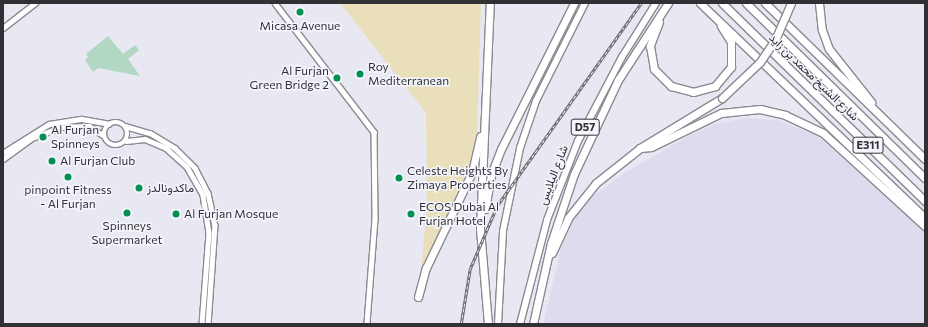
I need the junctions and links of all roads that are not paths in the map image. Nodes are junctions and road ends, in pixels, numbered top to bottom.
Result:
1 (35, 3) edge
2 (274, 3) edge
3 (490, 3) edge
4 (574, 3) edge
5 (586, 3) edge
6 (656, 3) edge
7 (700, 3) edge
8 (722, 3) edge
9 (746, 3) edge
10 (765, 3) edge
11 (791, 3) edge
12 (819, 3) edge
13 (667, 4) edge
14 (3, 28) edge
15 (879, 114) junction
16 (109, 124) junction
17 (484, 124) junction
18 (125, 126) junction
19 (103, 135) junction
20 (126, 141) junction
21 (640, 148) junction
22 (3, 152) edge
23 (3, 159) edge
24 (925, 159) edge
25 (925, 178) edge
26 (925, 201) edge
27 (925, 218) edge
28 (925, 226) edge
29 (483, 252) junction
30 (542, 282) junction
31 (418, 297) dead end
32 (203, 302) junction
33 (210, 302) junction
34 (202, 324) edge
35 (208, 324) edge
36 (367, 324) edge
37 (488, 324) edge
38 (498, 324) edge
39 (520, 324) edge
40 (533, 324) edge

1 - 14 street
2 - 36 street
3 - 17 highway
4 - 29 highway
5 - 38 highway
6 - 39 highway, شارع اليلايس / D57
7 - 13 highway
7 - 27 highway
8 - 26 highway, شارع الشيخ محمد بن زايد / E311
9 - 25 highway, شارع الشيخ محمد بن زايد / E311
10 - 15 highway
11 - 21 highway, bridge
12 - 15 highway
13 - 30 highway
15 - 24 highway
16 - 18 street
16 - 19 street
16 - 22 street
17 - 29 highway
17 - 31 highway
18 - 20 street
18 - 33 street
19 - 20 street
19 - 23 street
20 - 32 street
21 - 28 highway
21 - 30 highway
29 - 37 highway
30 - 40 highway
32 - 33 street
32 - 34 street
33 - 35 street

